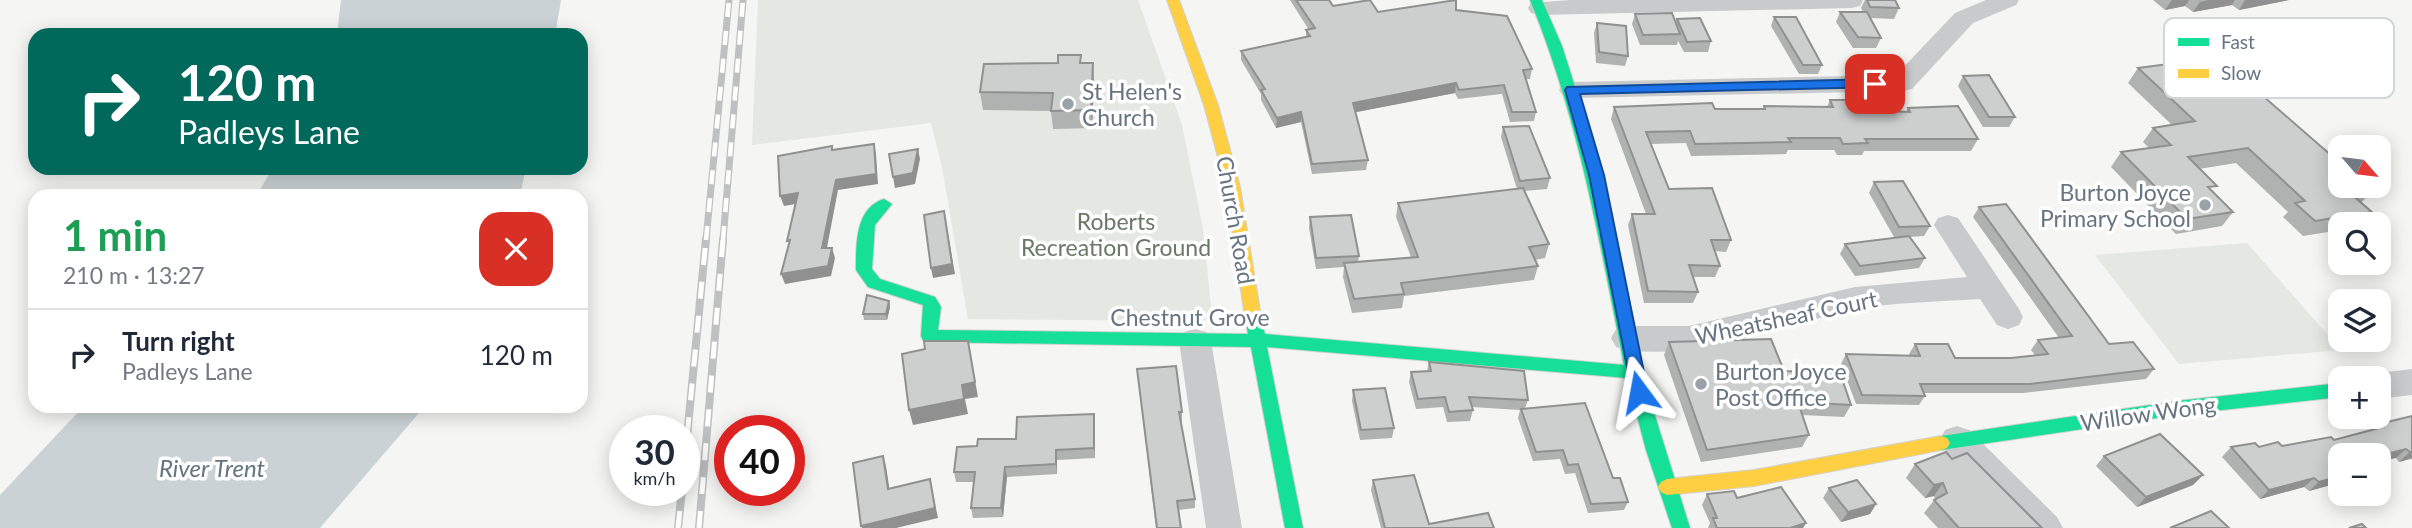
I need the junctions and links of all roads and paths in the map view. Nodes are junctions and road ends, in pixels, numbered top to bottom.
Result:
1 (1173, 0) edge
2 (2007, 0) edge
3 (1852, 1) edge
4 (1538, 4) edge
5 (1572, 90) junction
6 (884, 204) dead end
7 (1948, 225) dead end
8 (1987, 287) junction
9 (2008, 317) dead end
10 (1627, 338) junction
11 (1195, 341) junction
12 (1257, 341) junction
13 (1634, 372) junction
14 (2412, 382) edge
15 (2391, 384) edge
16 (2328, 391) edge
17 (1957, 440) junction
18 (1667, 487) junction
19 (1224, 528) edge
20 (1294, 528) edge
21 (1681, 528) edge
22 (2045, 528) edge

1 - 12 street, Church Road
2 - 5 street
3 - 4 street
4 - 5 street
5 - 10 street
6 - 11 street, Chestnut Grove
7 - 8 street
8 - 9 street
8 - 10 street, Wheatsheaf Court
10 - 13 street
11 - 12 street, Chestnut Grove
11 - 19 street
12 - 13 street, Chestnut Grove
12 - 20 street, Church Road
13 - 18 street
14 - 15 street
16 - 17 street, Willow Wong
17 - 18 street, Willow Wong
17 - 22 street
18 - 21 street

